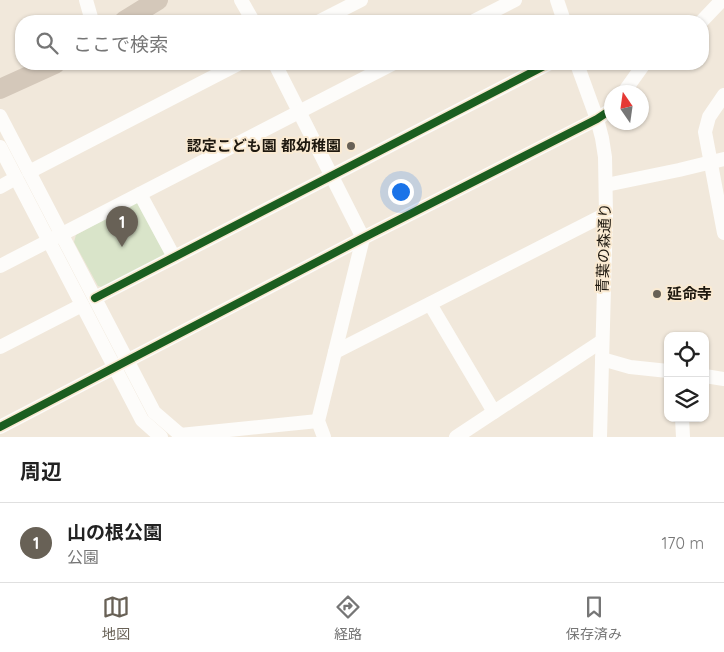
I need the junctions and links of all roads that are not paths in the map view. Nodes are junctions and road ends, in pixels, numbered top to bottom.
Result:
1 (86, 0) edge
2 (158, 0) edge
3 (241, 0) edge
4 (361, 0) edge
5 (515, 0) edge
6 (557, 0) edge
7 (722, 0) edge
8 (90, 15) edge
9 (134, 15) edge
10 (250, 15) edge
11 (332, 15) edge
12 (486, 15) edge
13 (562, 15) edge
14 (708, 15) edge
15 (41, 70) edge
16 (226, 70) edge
17 (278, 70) edge
18 (380, 70) edge
19 (536, 70) edge
20 (579, 70) edge
21 (640, 70) edge
22 (629, 85) edge
23 (0, 88) edge
24 (724, 95) edge
25 (300, 112) junction
26 (604, 114) edge
27 (0, 116) edge
28 (596, 120) junction
29 (0, 147) edge
30 (717, 161) edge
31 (29, 172) junction
32 (331, 175) junction
33 (16, 178) junction
34 (606, 184) junction
35 (0, 187) edge
36 (140, 194) junction
37 (606, 214) junction
38 (724, 233) edge
39 (62, 234) junction
40 (364, 238) junction
41 (49, 241) junction
42 (174, 257) junction
43 (0, 266) edge
44 (95, 298) junction
45 (430, 304) junction
46 (82, 305) junction
47 (602, 340) junction
48 (0, 347) edge
49 (335, 352) junction
50 (602, 359) junction
51 (128, 361) junction
52 (115, 368) junction
53 (664, 371) edge
54 (709, 377) edge
55 (724, 379) edge
56 (494, 412) junction
57 (318, 421) junction
58 (682, 422) edge
59 (0, 427) edge
60 (181, 436) edge
61 (161, 437) edge
62 (324, 437) edge
63 (456, 437) edge
64 (600, 437) edge
65 (683, 437) edge

1 - 8 street
2 - 9 highway
3 - 10 street
4 - 11 street
5 - 12 street
6 - 13 street
7 - 14 street
15 - 23 highway
16 - 31 street
17 - 25 street
18 - 25 street
19 - 32 street
20 - 28 street, 青葉の森通り
21 - 22 street
24 - 30 street
25 - 32 street
25 - 36 street
26 - 28 street
27 - 31 street
28 - 34 street, 青葉の森通り
28 - 40 street
29 - 33 street
30 - 34 street
30 - 38 street
31 - 39 street
32 - 40 street
32 - 42 street
33 - 35 street
33 - 41 street
34 - 37 street, 青葉の森通り
36 - 39 street
36 - 42 street
37 - 45 street
37 - 47 street, 青葉の森通り
39 - 41 street
39 - 44 street
40 - 49 street
40 - 51 street
41 - 43 street
41 - 46 street
42 - 44 street
44 - 51 street
45 - 49 street
45 - 56 street
46 - 48 street
46 - 52 street
47 - 50 street, 青葉の森通り
47 - 56 street
49 - 57 street
50 - 53 street
50 - 64 street, 青葉の森通り
51 - 52 street
51 - 60 street
52 - 59 street
52 - 61 street
54 - 55 street
56 - 63 street
57 - 60 street
57 - 62 street
58 - 65 street

